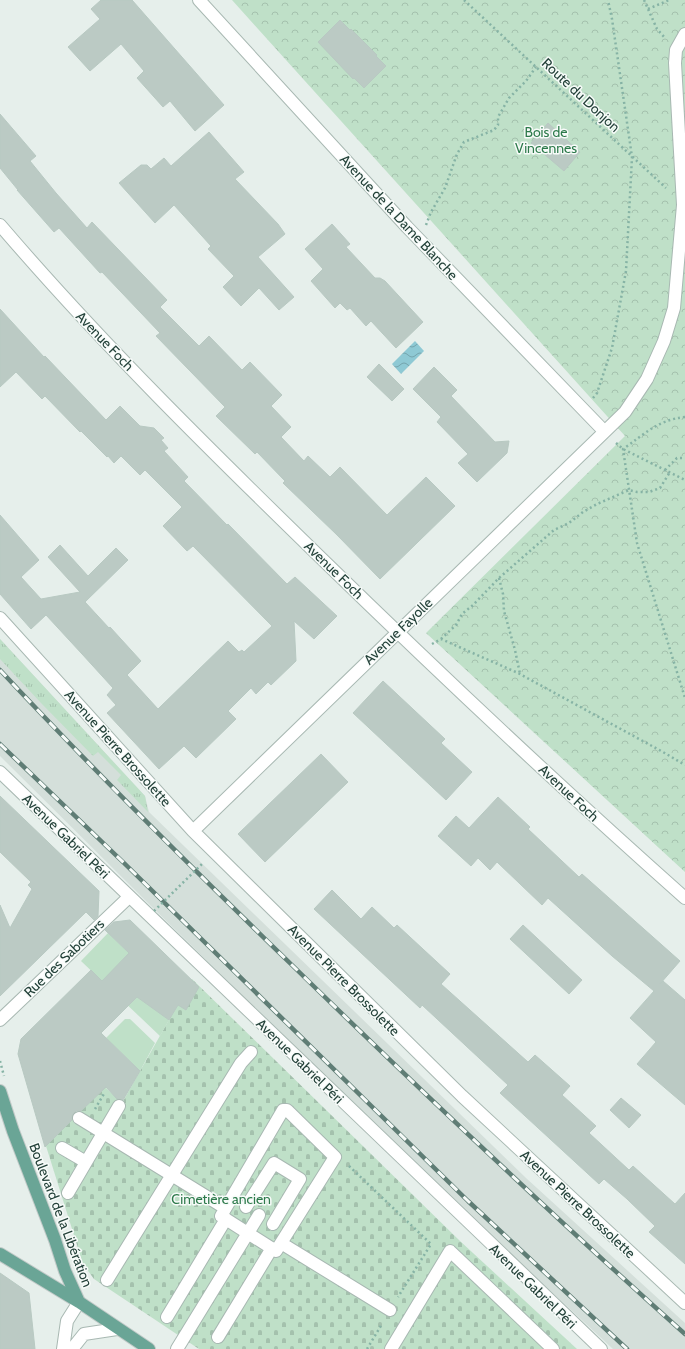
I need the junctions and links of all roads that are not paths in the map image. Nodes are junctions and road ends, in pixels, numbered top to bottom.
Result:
1 (199, 0) edge
2 (685, 34) edge
3 (0, 225) edge
4 (604, 432) junction
5 (0, 618) edge
6 (398, 632) junction
7 (0, 772) edge
8 (193, 830) junction
9 (129, 897) junction
10 (685, 898) edge
11 (0, 1020) edge
12 (251, 1052) dead end
13 (0, 1090) edge
14 (119, 1106) dead end
15 (79, 1118) dead end
16 (103, 1133) junction
17 (62, 1148) dead end
18 (86, 1162) junction
19 (172, 1175) junction
20 (68, 1193) dead end
21 (246, 1207) junction
22 (228, 1208) junction
23 (259, 1215) junction
24 (273, 1224) junction
25 (249, 1233) junction
26 (288, 1233) junction
27 (276, 1246) junction
28 (0, 1254) edge
29 (107, 1280) dead end
30 (79, 1302) junction
31 (685, 1303) edge
32 (390, 1310) road end
33 (167, 1317) dead end
34 (117, 1328) junction
35 (218, 1337) dead end
36 (63, 1349) edge
37 (72, 1349) edge
38 (149, 1349) edge
39 (177, 1349) edge
40 (391, 1349) edge
41 (553, 1349) edge
42 (601, 1349) edge

1 - 4 street, Avenue de la Dame Blanche
2 - 4 street, Avenue Fayolle
3 - 6 street, Avenue Foch
4 - 6 street, Avenue Fayolle
5 - 8 street, Avenue Pierre Brossolette
6 - 8 street, Avenue Fayolle
6 - 10 street, Avenue Foch
7 - 9 street, Avenue Gabriel Péri
8 - 31 street, Avenue Pierre Brossolette
9 - 11 street, Rue des Sabotiers
9 - 42 street, Avenue Gabriel Péri
12 - 19 street
13 - 30 main road, Boulevard de la Libération
14 - 16 street
15 - 16 street
16 - 18 street
16 - 19 street
17 - 18 street
18 - 20 street
19 - 22 street
19 - 29 street
21 - 22 street
21 - 23 street
21 - 24 street
22 - 25 street
22 - 26 street
22 - 33 street
23 - 24 street
23 - 25 street
24 - 26 street
25 - 27 street
25 - 39 street
26 - 27 street
27 - 32 street
27 - 35 street
28 - 30 main road
30 - 34 main road
30 - 36 street, Boulevard de la Libération
34 - 37 street
34 - 38 main road
40 - 41 street

